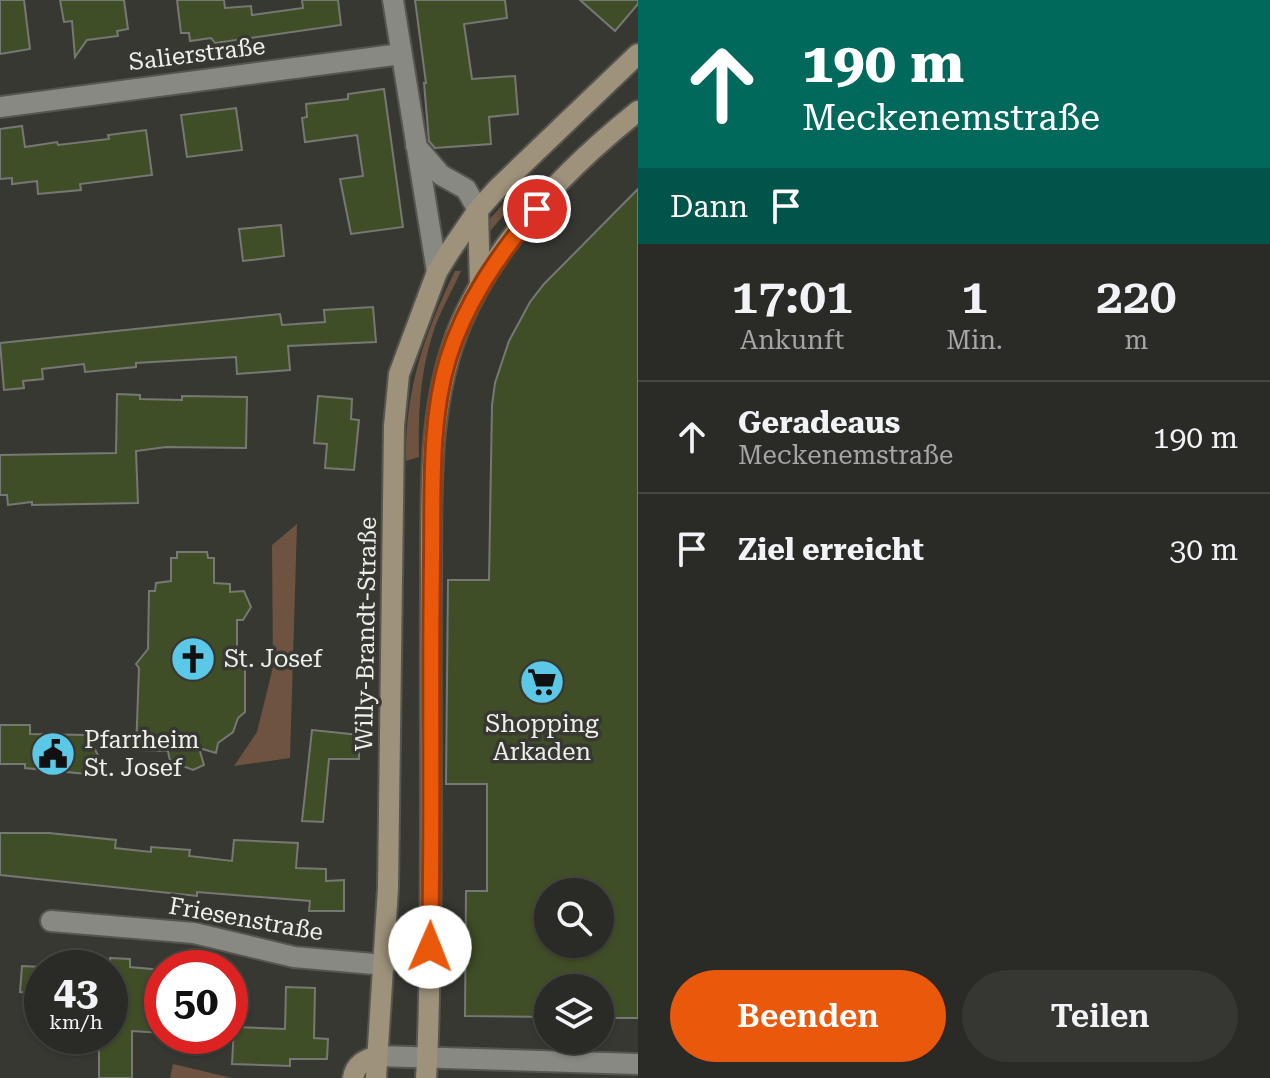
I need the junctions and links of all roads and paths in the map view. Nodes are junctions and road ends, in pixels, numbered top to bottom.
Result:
1 (393, 0) edge
2 (401, 54) junction
3 (638, 54) edge
4 (0, 107) edge
5 (638, 111) edge
6 (416, 146) junction
7 (478, 210) junction
8 (437, 272) junction
9 (480, 285) junction
10 (51, 921) dead end
11 (385, 965) junction
12 (377, 1056) junction
13 (638, 1064) edge
14 (427, 1068) edge
15 (353, 1078) edge
16 (376, 1078) edge

1 - 2 street
2 - 4 street, Salierstraße
2 - 6 street
3 - 7 main road, Willy-Brandt-Straße
5 - 9 main road
6 - 7 street
6 - 8 street
7 - 8 main road, Willy-Brandt-Straße
7 - 9 main road
8 - 11 main road, Willy-Brandt-Straße
9 - 14 main road
10 - 11 street, Friesenstraße
11 - 12 main road, Willy-Brandt-Straße
12 - 14 street
12 - 15 main road
12 - 16 main road, Willy-Brandt-Straße
13 - 14 street

